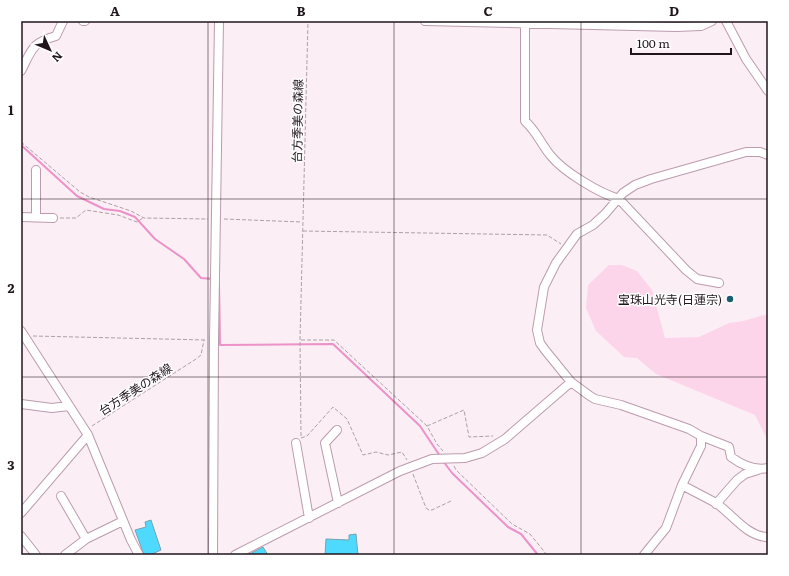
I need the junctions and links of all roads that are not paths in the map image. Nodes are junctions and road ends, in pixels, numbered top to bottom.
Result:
1 (63, 21) edge
2 (219, 21) edge
3 (425, 21) edge
4 (712, 21) edge
5 (726, 21) edge
6 (525, 22) edge
7 (21, 71) edge
8 (768, 91) edge
9 (768, 155) edge
10 (36, 170) dead end
11 (619, 199) junction
12 (21, 217) edge
13 (36, 218) junction
14 (53, 218) road end
15 (719, 283) dead end
16 (22, 333) edge
17 (571, 382) junction
18 (21, 404) edge
19 (69, 406) junction
20 (337, 430) dead end
21 (86, 433) junction
22 (701, 436) junction
23 (298, 441) road end
24 (768, 468) edge
25 (759, 470) junction
26 (682, 485) junction
27 (61, 496) dead end
28 (338, 503) junction
29 (716, 504) junction
30 (21, 513) edge
31 (309, 518) junction
32 (124, 521) junction
33 (21, 536) edge
34 (768, 538) edge
35 (86, 539) junction
36 (36, 555) edge
37 (65, 555) edge
38 (139, 555) edge
39 (213, 555) edge
40 (235, 555) edge
41 (644, 555) edge

1 - 7 street
2 - 39 street
3 - 6 street
4 - 6 street
5 - 8 street
6 - 11 street
9 - 11 street
10 - 13 street
11 - 15 street
11 - 17 street
12 - 13 street
13 - 14 street
16 - 19 street
17 - 22 street
17 - 28 street
18 - 19 street
19 - 21 street
20 - 28 street
21 - 30 street
21 - 32 street
22 - 25 street
22 - 26 street
23 - 31 street
24 - 25 street
25 - 29 street
26 - 29 street
26 - 41 street
27 - 35 street
28 - 31 street
29 - 34 street
31 - 40 street
32 - 35 street
32 - 38 street
33 - 36 street
35 - 37 street

